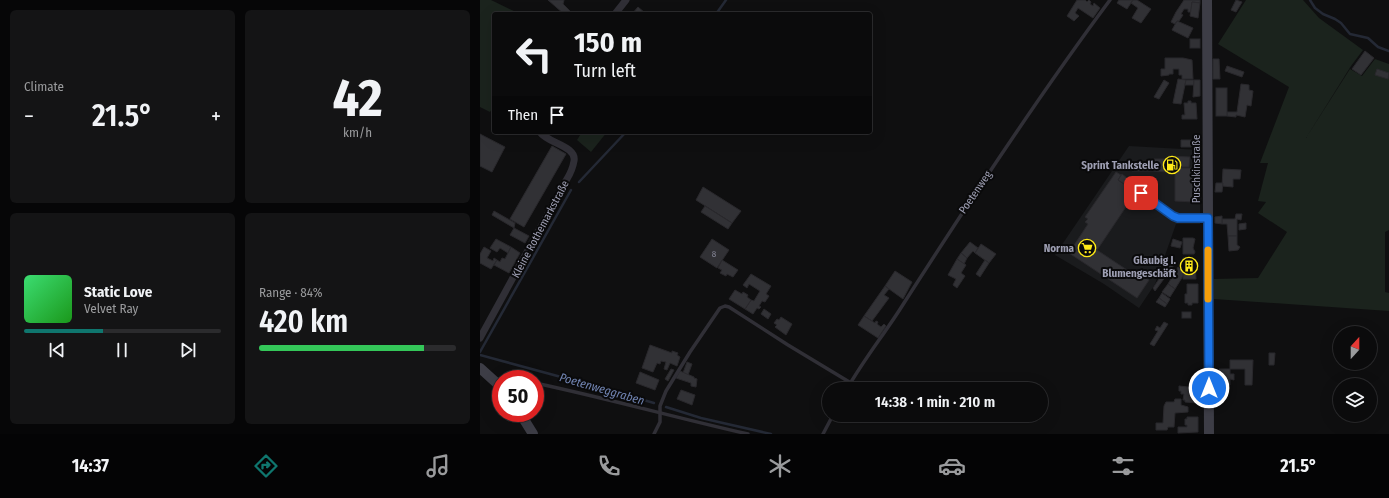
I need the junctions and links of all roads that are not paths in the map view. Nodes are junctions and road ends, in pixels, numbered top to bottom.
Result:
1 (626, 0) edge
2 (1110, 0) edge
3 (1208, 0) edge
4 (617, 12) edge
5 (542, 134) edge
6 (1141, 193) dead end
7 (1208, 218) junction
8 (480, 338) edge
9 (480, 368) edge
10 (492, 379) edge
11 (849, 382) edge
12 (852, 382) edge
13 (544, 385) edge
14 (660, 412) junction
15 (526, 422) edge
16 (829, 422) edge
17 (533, 434) edge
18 (654, 434) edge
19 (748, 434) edge
20 (823, 434) edge
21 (1209, 434) edge

1 - 4 street
2 - 12 lane, Poetenweg
3 - 7 main road, Puschkinstraße
5 - 8 street, Kleine Rothemarkstraße
6 - 7 lane
7 - 21 main road, Puschkinstraße
9 - 10 main road
11 - 14 lane
13 - 14 lane
14 - 18 lane
14 - 19 lane
15 - 17 main road
16 - 20 lane

